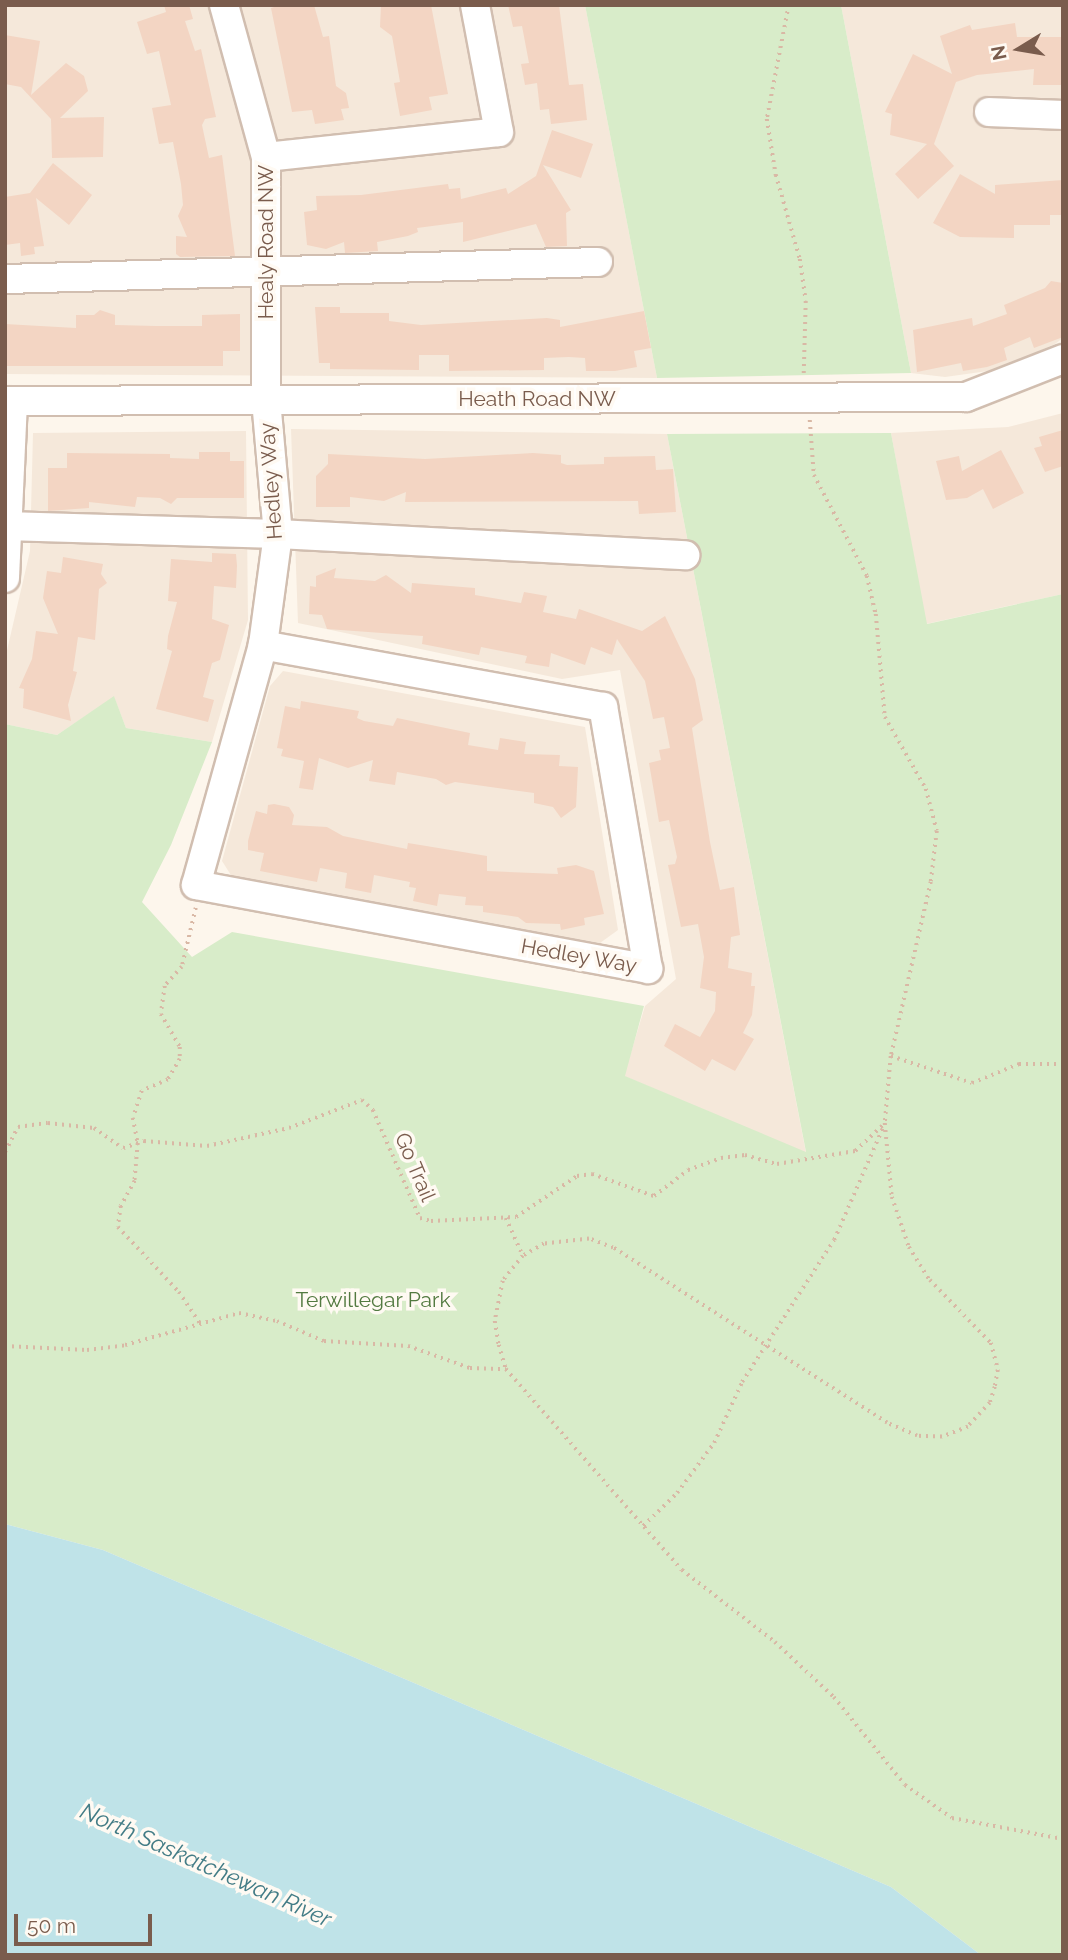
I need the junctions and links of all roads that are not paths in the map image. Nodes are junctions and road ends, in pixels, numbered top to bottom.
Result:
1 (225, 5) edge
2 (475, 5) edge
3 (989, 112) dead end
4 (1063, 115) edge
5 (266, 156) junction
6 (597, 262) dead end
7 (266, 272) junction
8 (5, 279) edge
9 (1063, 359) edge
10 (266, 400) junction
11 (9, 401) edge
12 (7, 526) edge
13 (278, 534) junction
14 (685, 555) dead end
15 (5, 578) edge
16 (264, 645) junction

1 - 5 street, Healy Road NW
2 - 5 street
3 - 4 street
5 - 7 street, Healy Road NW
6 - 7 street
7 - 8 street
7 - 10 street, Healy Road NW
9 - 10 street, Heath Road NW
10 - 11 street, Heath Road NW
10 - 13 street, Hedley Way
11 - 12 street
12 - 13 street
12 - 15 street
13 - 14 street
13 - 16 street, Hedley Way
16 - 16 street, Hedley Way

